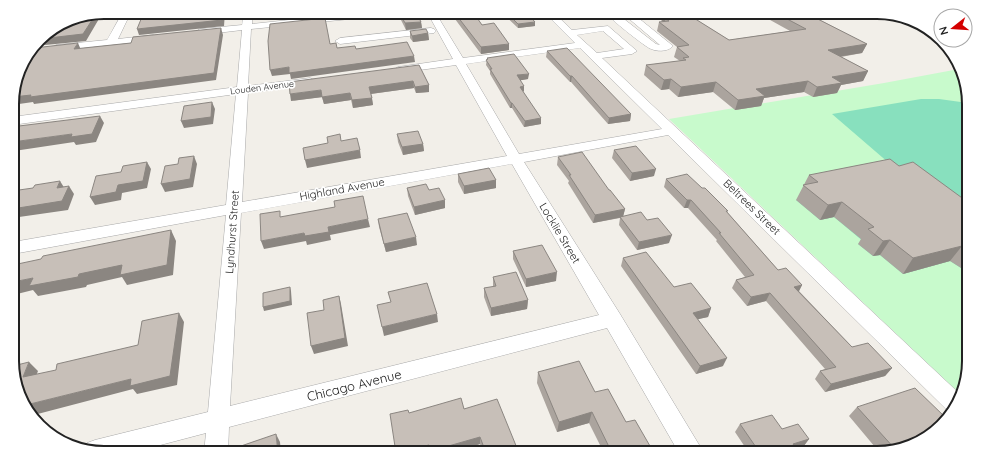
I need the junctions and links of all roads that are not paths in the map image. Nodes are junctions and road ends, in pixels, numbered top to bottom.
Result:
1 (124, 19) edge
2 (265, 19) edge
3 (435, 19) edge
4 (556, 19) edge
5 (618, 19) edge
6 (634, 19) edge
7 (247, 20) edge
8 (441, 30) junction
9 (570, 32) junction
10 (190, 34) edge
11 (166, 36) edge
12 (340, 41) dead end
13 (112, 42) junction
14 (583, 45) junction
15 (46, 49) edge
16 (595, 56) junction
17 (460, 62) junction
18 (390, 71) edge
19 (321, 80) edge
20 (243, 90) junction
21 (19, 120) edge
22 (672, 131) junction
23 (515, 158) junction
24 (234, 209) junction
25 (19, 247) edge
26 (613, 319) junction
27 (952, 400) edge
28 (219, 419) junction
29 (114, 446) edge
30 (217, 446) edge
31 (688, 446) edge

1 - 13 street
2 - 7 street
3 - 8 street, Locklie Street
4 - 9 street, Beltrees Street
5 - 6 street
7 - 10 street
7 - 20 street, Lyndhurst Street
8 - 12 street
8 - 17 street, Locklie Street
9 - 14 street, Beltrees Street
9 - 16 street
11 - 13 street
13 - 15 street
14 - 16 street, Beltrees Street
14 - 17 street
16 - 22 street, Beltrees Street
17 - 18 street
17 - 23 street, Locklie Street
19 - 20 street, Louden Avenue
20 - 21 street, Louden Avenue
20 - 24 street, Lyndhurst Street
22 - 23 street, Highland Avenue
22 - 27 street, Beltrees Street
23 - 24 street, Highland Avenue
23 - 26 street, Locklie Street
24 - 25 street, Highland Avenue
24 - 28 street, Lyndhurst Street
26 - 28 street, Chicago Avenue
26 - 31 street, Locklie Street
28 - 29 street, Chicago Avenue
28 - 30 street, Lyndhurst Street

